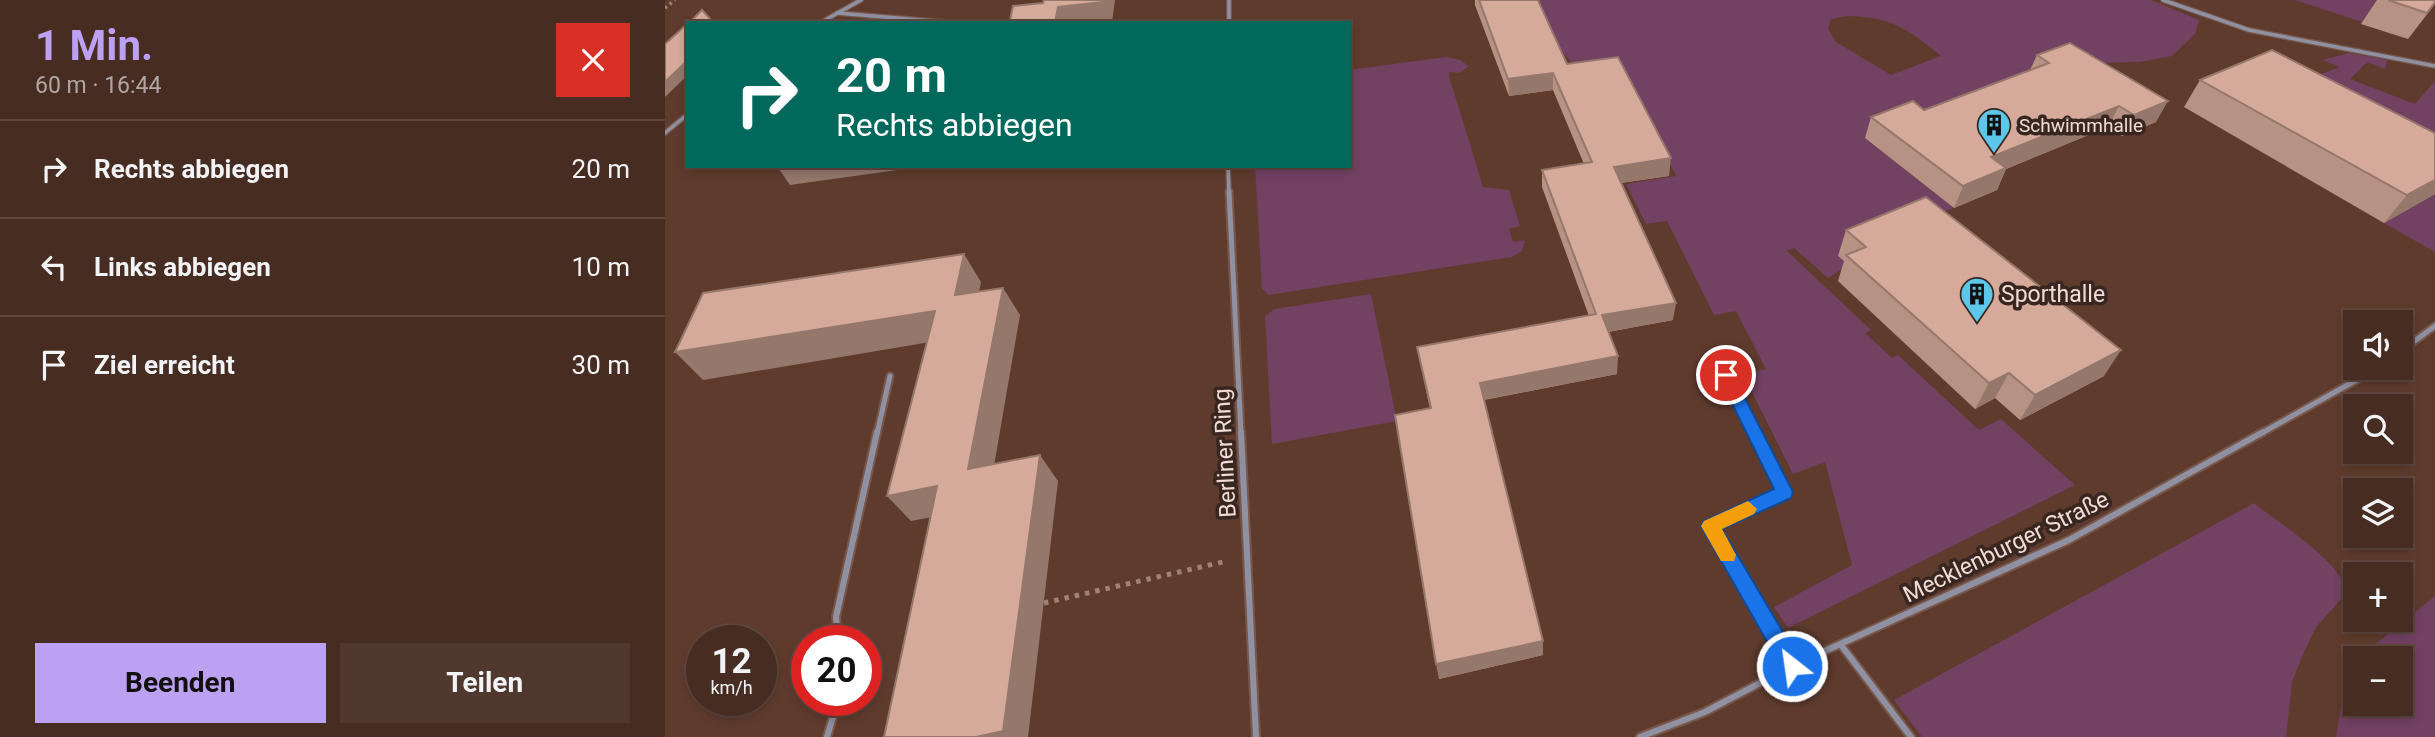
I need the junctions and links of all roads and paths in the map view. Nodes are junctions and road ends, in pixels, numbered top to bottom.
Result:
1 (675, 0) edge
2 (860, 0) edge
3 (1229, 0) edge
4 (2163, 0) edge
5 (665, 8) edge
6 (838, 13) junction
7 (824, 21) edge
8 (933, 21) edge
9 (1229, 21) edge
10 (2435, 66) edge
11 (686, 116) edge
12 (665, 133) edge
13 (1228, 168) edge
14 (2435, 326) edge
15 (2413, 342) edge
16 (1726, 375) dead end
17 (890, 376) dead end
18 (2356, 380) edge
19 (1248, 556) junction
20 (1044, 603) dead end
21 (837, 625) edge
22 (1841, 645) junction
23 (1792, 666) junction
24 (833, 716) edge
25 (827, 737) edge
26 (1256, 737) edge
27 (1640, 737) edge
28 (1911, 737) edge

1 - 5 path
2 - 6 lane
3 - 9 lane
4 - 10 lane
6 - 7 lane
6 - 8 lane
11 - 12 lane
13 - 19 lane, Berliner Ring
14 - 15 lane
16 - 23 lane
17 - 21 lane
18 - 22 lane, Mecklenburger Straße
19 - 20 path
19 - 26 lane, Berliner Ring
22 - 23 lane, Mecklenburger Straße
22 - 28 lane
23 - 27 lane, Mecklenburger Straße
24 - 25 lane

